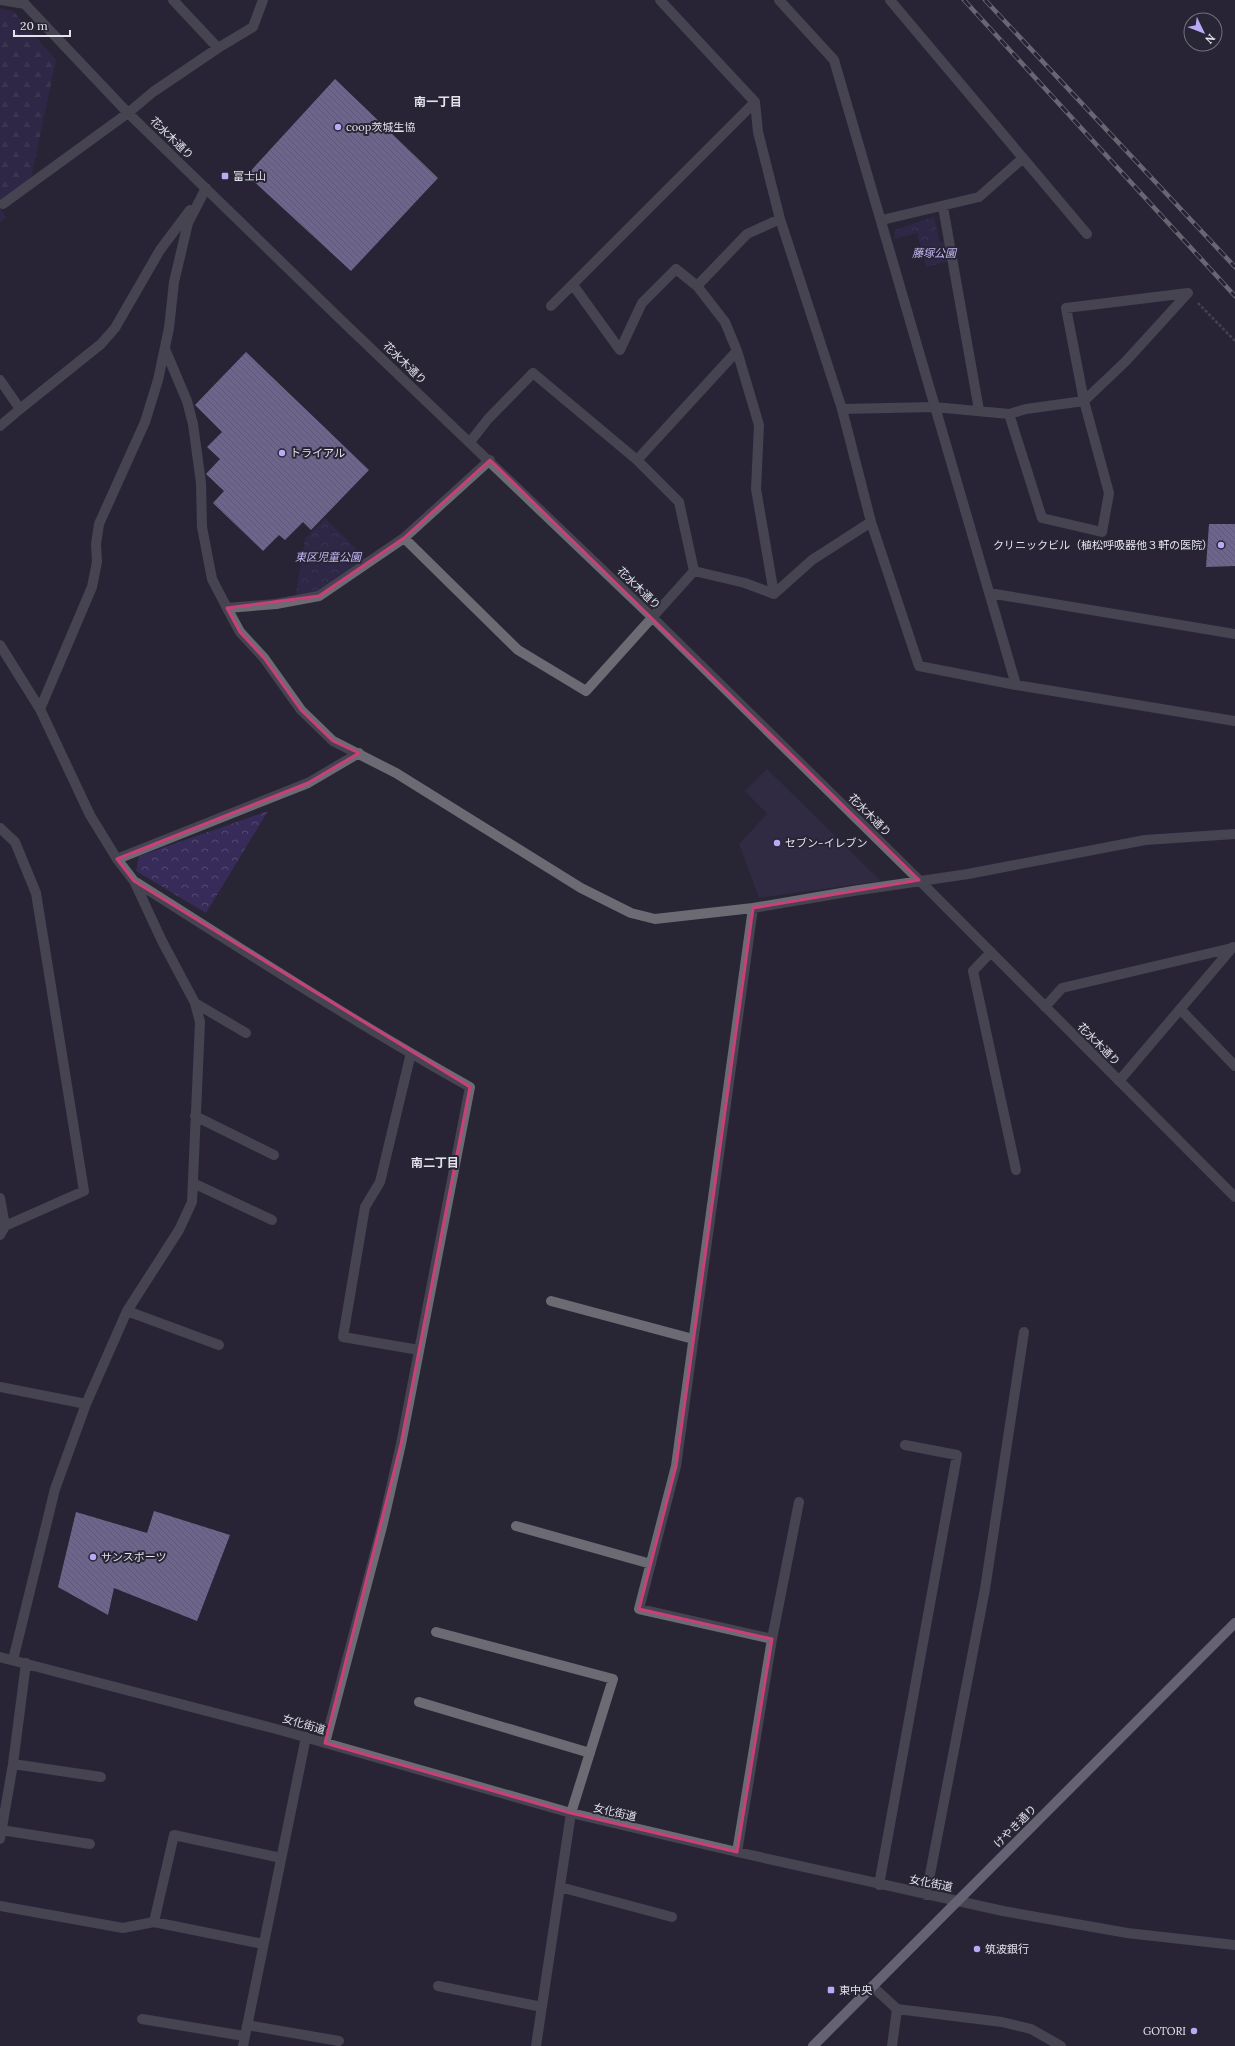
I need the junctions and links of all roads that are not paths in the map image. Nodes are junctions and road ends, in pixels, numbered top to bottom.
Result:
1 (0, 0) edge
2 (173, 0) edge
3 (263, 0) edge
4 (660, 0) edge
5 (779, 0) edge
6 (890, 0) edge
7 (23, 2) edge
8 (218, 48) junction
9 (755, 102) junction
10 (128, 113) junction
11 (1023, 158) junction
12 (206, 188) junction
13 (3, 204) dead end
14 (943, 207) junction
15 (780, 219) junction
16 (882, 220) junction
17 (1087, 234) dead end
18 (573, 285) junction
19 (697, 286) junction
20 (552, 306) dead end
21 (165, 349) junction
22 (737, 351) junction
23 (0, 380) edge
24 (1084, 402) junction
25 (934, 407) junction
26 (20, 408) junction
27 (842, 409) junction
28 (979, 410) junction
29 (1009, 414) junction
30 (0, 426) edge
31 (470, 442) junction
32 (490, 460) junction
33 (637, 460) junction
34 (871, 522) junction
35 (404, 538) junction
36 (694, 571) junction
37 (989, 593) junction
38 (774, 594) junction
39 (227, 608) junction
40 (653, 618) junction
41 (1235, 634) edge
42 (0, 645) edge
43 (1016, 685) junction
44 (40, 709) junction
45 (1235, 721) edge
46 (359, 753) junction
47 (0, 828) edge
48 (1235, 834) edge
49 (117, 859) junction
50 (919, 880) junction
51 (134, 881) junction
52 (753, 908) junction
53 (1234, 946) edge
54 (991, 952) junction
55 (195, 1003) junction
56 (1045, 1007) junction
57 (1180, 1009) junction
58 (246, 1033) dead end
59 (411, 1053) junction
60 (1235, 1066) edge
61 (1119, 1081) junction
62 (194, 1116) junction
63 (274, 1155) dead end
64 (1016, 1170) dead end
65 (193, 1183) junction
66 (0, 1198) edge
67 (1235, 1198) edge
68 (272, 1220) dead end
69 (2, 1230) edge
70 (551, 1301) dead end
71 (127, 1311) junction
72 (1024, 1332) dead end
73 (693, 1339) junction
74 (219, 1345) dead end
75 (419, 1350) junction
76 (0, 1387) edge
77 (86, 1404) junction
78 (905, 1445) dead end
79 (799, 1502) dead end
80 (516, 1526) dead end
81 (650, 1564) junction
82 (1235, 1623) edge
83 (436, 1632) dead end
84 (772, 1639) junction
85 (0, 1657) edge
86 (13, 1660) junction
87 (26, 1663) junction
88 (419, 1702) dead end
89 (306, 1737) junction
90 (325, 1743) junction
91 (590, 1753) junction
92 (13, 1764) junction
93 (101, 1777) dead end
94 (571, 1813) junction
95 (1, 1835) edge
96 (90, 1844) dead end
97 (737, 1852) junction
98 (281, 1858) junction
99 (879, 1885) junction
100 (560, 1887) junction
101 (926, 1895) junction
102 (958, 1901) junction
103 (0, 1906) edge
104 (672, 1917) dead end
105 (154, 1922) junction
106 (263, 1944) junction
107 (1235, 1945) edge
108 (438, 1986) dead end
109 (872, 1986) junction
110 (542, 2007) junction
111 (897, 2009) junction
112 (142, 2019) dead end
113 (247, 2025) junction
114 (244, 2041) edge
115 (339, 2041) dead end
116 (536, 2046) edge
117 (813, 2046) edge
118 (892, 2046) edge
119 (1061, 2046) edge

1 - 7 street
2 - 8 street
3 - 8 street
4 - 9 street
5 - 16 street
6 - 11 street
7 - 10 street, 花水木通り
8 - 10 street
9 - 15 street
9 - 18 street
10 - 12 street, 花水木通り
10 - 13 street
11 - 14 street
11 - 17 street
12 - 21 street
12 - 26 street
12 - 31 street, 花水木通り
14 - 16 street
14 - 28 street
15 - 19 street
15 - 27 street
16 - 25 street
18 - 19 street
18 - 20 street
19 - 22 street
21 - 39 street
21 - 44 street
22 - 33 street
22 - 38 street
23 - 26 street
24 - 24 street
24 - 29 street
24 - 29 street
25 - 27 street
25 - 28 street
25 - 37 street
26 - 30 street
27 - 34 street
28 - 29 street
31 - 32 street, 花水木通り
31 - 33 street
32 - 35 street
32 - 40 street, 花水木通り
33 - 36 street
34 - 38 street
34 - 43 street
35 - 39 street
35 - 40 street
36 - 38 street
36 - 40 street
37 - 41 street
37 - 43 street
39 - 46 street
40 - 50 street, 花水木通り
42 - 44 street
43 - 45 street
44 - 49 street
46 - 49 street
46 - 52 street
47 - 69 street
48 - 50 street
49 - 51 street
50 - 52 street
50 - 54 street, 花水木通り
51 - 55 street
51 - 59 street
52 - 73 street
53 - 56 street
53 - 57 street
54 - 56 street, 花水木通り
54 - 64 street
55 - 58 street
55 - 62 street
56 - 61 street, 花水木通り
57 - 60 street
57 - 61 street
59 - 75 street
59 - 75 street
61 - 67 street, 花水木通り
62 - 63 street
62 - 65 street
65 - 68 street
65 - 71 street
66 - 69 street
70 - 73 street
71 - 74 street
71 - 77 street
72 - 101 street
73 - 81 street
75 - 90 street
76 - 77 street
77 - 86 street
78 - 99 street
79 - 84 street
80 - 81 street
81 - 84 street
82 - 102 main road, けやき通り
83 - 91 street
84 - 97 street
85 - 86 street, 女化街道
86 - 87 street, 女化街道
87 - 89 street, 女化街道
87 - 92 street
88 - 91 street
89 - 90 street, 女化街道
89 - 98 street
90 - 94 street, 女化街道
91 - 94 street
92 - 93 street
92 - 95 street
94 - 97 street, 女化街道
94 - 100 street
95 - 96 street
97 - 99 street, 女化街道
98 - 105 street
98 - 106 street
99 - 101 street, 女化街道
100 - 104 street
100 - 110 street
101 - 102 street, 女化街道
102 - 107 street, 女化街道
102 - 109 main road, けやき通り
103 - 105 street
105 - 106 street
106 - 113 street
108 - 110 street
109 - 111 street
109 - 117 main road, けやき通り
110 - 116 street
111 - 118 street
111 - 119 street
112 - 114 street
113 - 114 street
113 - 115 street

